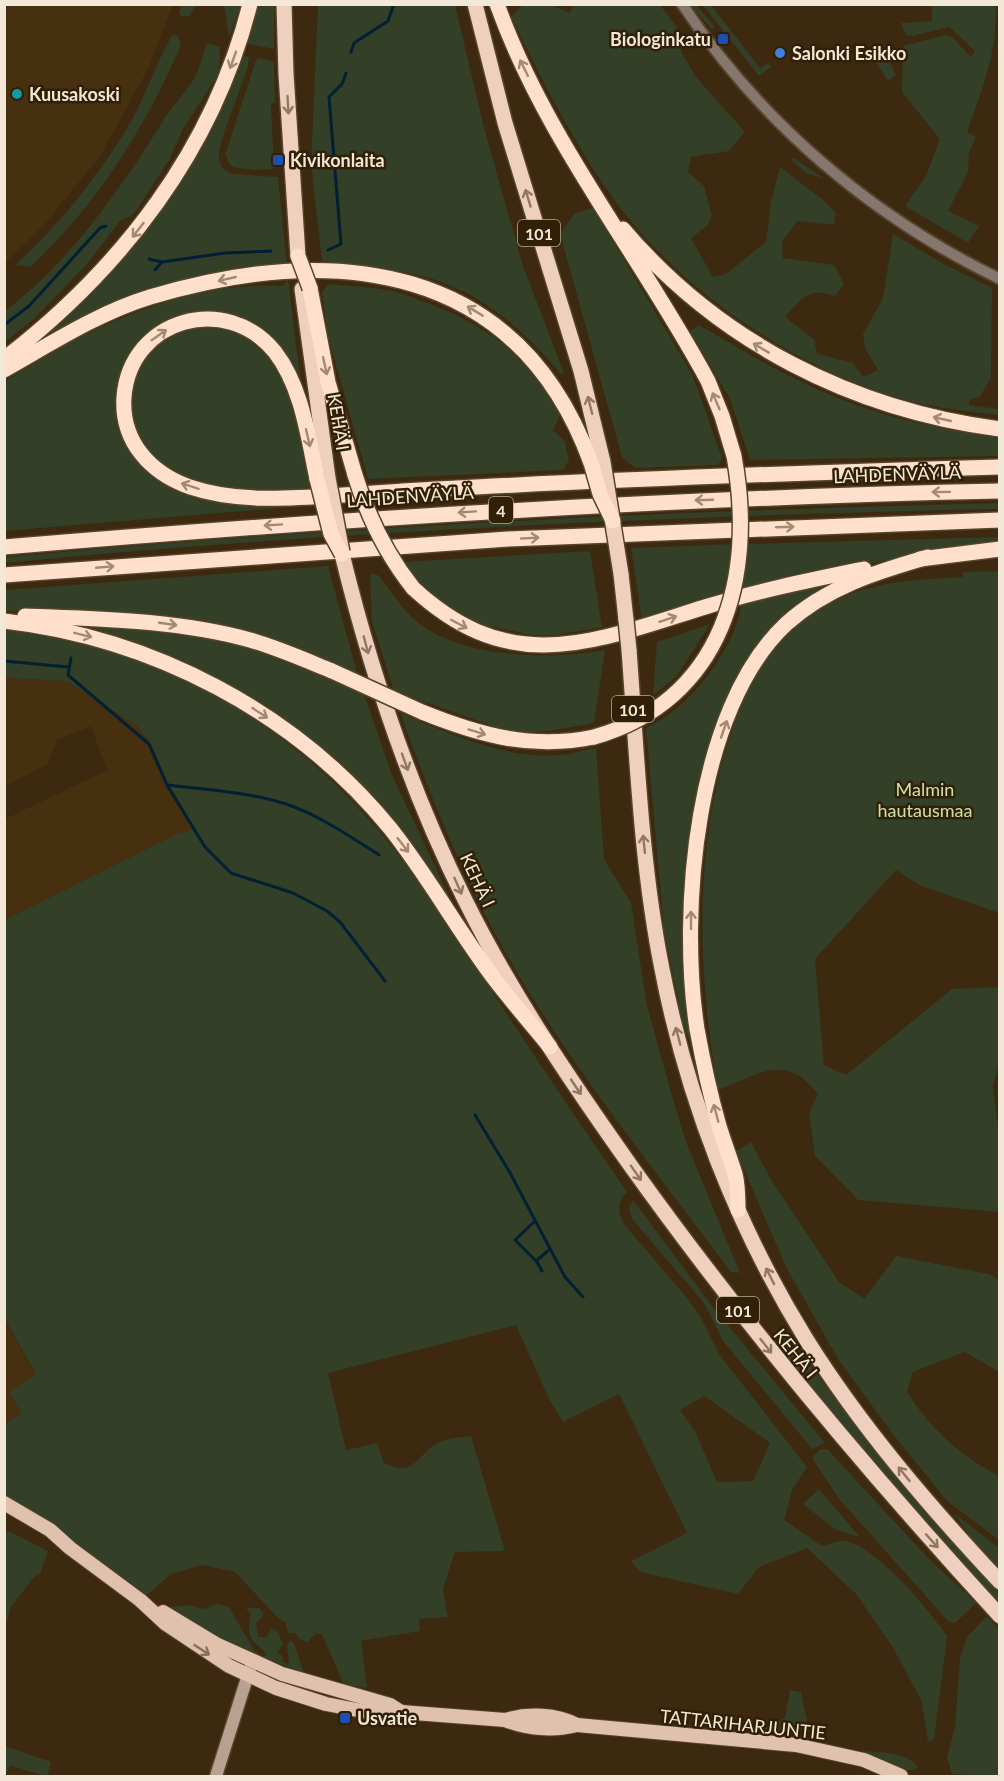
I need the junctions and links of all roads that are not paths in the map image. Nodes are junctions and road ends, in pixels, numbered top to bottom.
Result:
1 (250, 4) edge
2 (284, 4) edge
3 (475, 4) edge
4 (497, 4) edge
5 (682, 4) edge
6 (586, 182) junction
7 (999, 279) edge
8 (306, 288) junction
9 (4, 359) edge
10 (4, 370) edge
11 (999, 429) edge
12 (597, 463) junction
13 (999, 467) edge
14 (322, 478) junction
15 (999, 491) edge
16 (999, 520) edge
17 (4, 547) edge
18 (999, 549) edge
19 (928, 557) junction
20 (4, 575) edge
21 (4, 616) edge
22 (4, 621) edge
23 (550, 1047) junction
24 (738, 1210) junction
25 (4, 1503) edge
26 (4, 1514) edge
27 (70, 1548) junction
28 (999, 1582) edge
29 (140, 1600) junction
30 (999, 1616) edge
31 (252, 1662) junction
32 (247, 1675) junction
33 (400, 1712) junction
34 (216, 1776) edge
35 (902, 1776) edge

1 -> 9 highway
2 -> 8 highway, bridge
12 -> 3 highway, 101
6 -> 4 highway
5 - 7 street
11 -> 6 highway
21 -> 6 highway, bridge
8 - 14 highway, KEHÄ I
8 -> 19 highway, bridge
12 -> 10 highway
24 -> 12 highway, KEHÄ I / 101, bridge
13 -> 14 highway
14 -> 23 highway, KEHÄ I / 101, bridge
15 -> 17 highway, LAHDENVÄYLÄ / 4
20 -> 16 highway, 4
18 - 19 highway
24 -> 19 highway
22 -> 23 highway
23 -> 30 highway, KEHÄ I / 101
28 -> 24 highway, KEHÄ I / 101
25 - 27 main road, TATTARIHARJUNTIE
26 - 27 main road, TATTARIHARJUNTIE
27 - 29 main road, TATTARIHARJUNTIE
29 - 31 main road, TATTARIHARJUNTIE
29 -> 32 main road, TATTARIHARJUNTIE
31 - 32 main road
31 - 33 main road, TATTARIHARJUNTIE
32 - 33 main road, TATTARIHARJUNTIE
32 - 34 main road
33 - 35 main road, TATTARIHARJUNTIE

